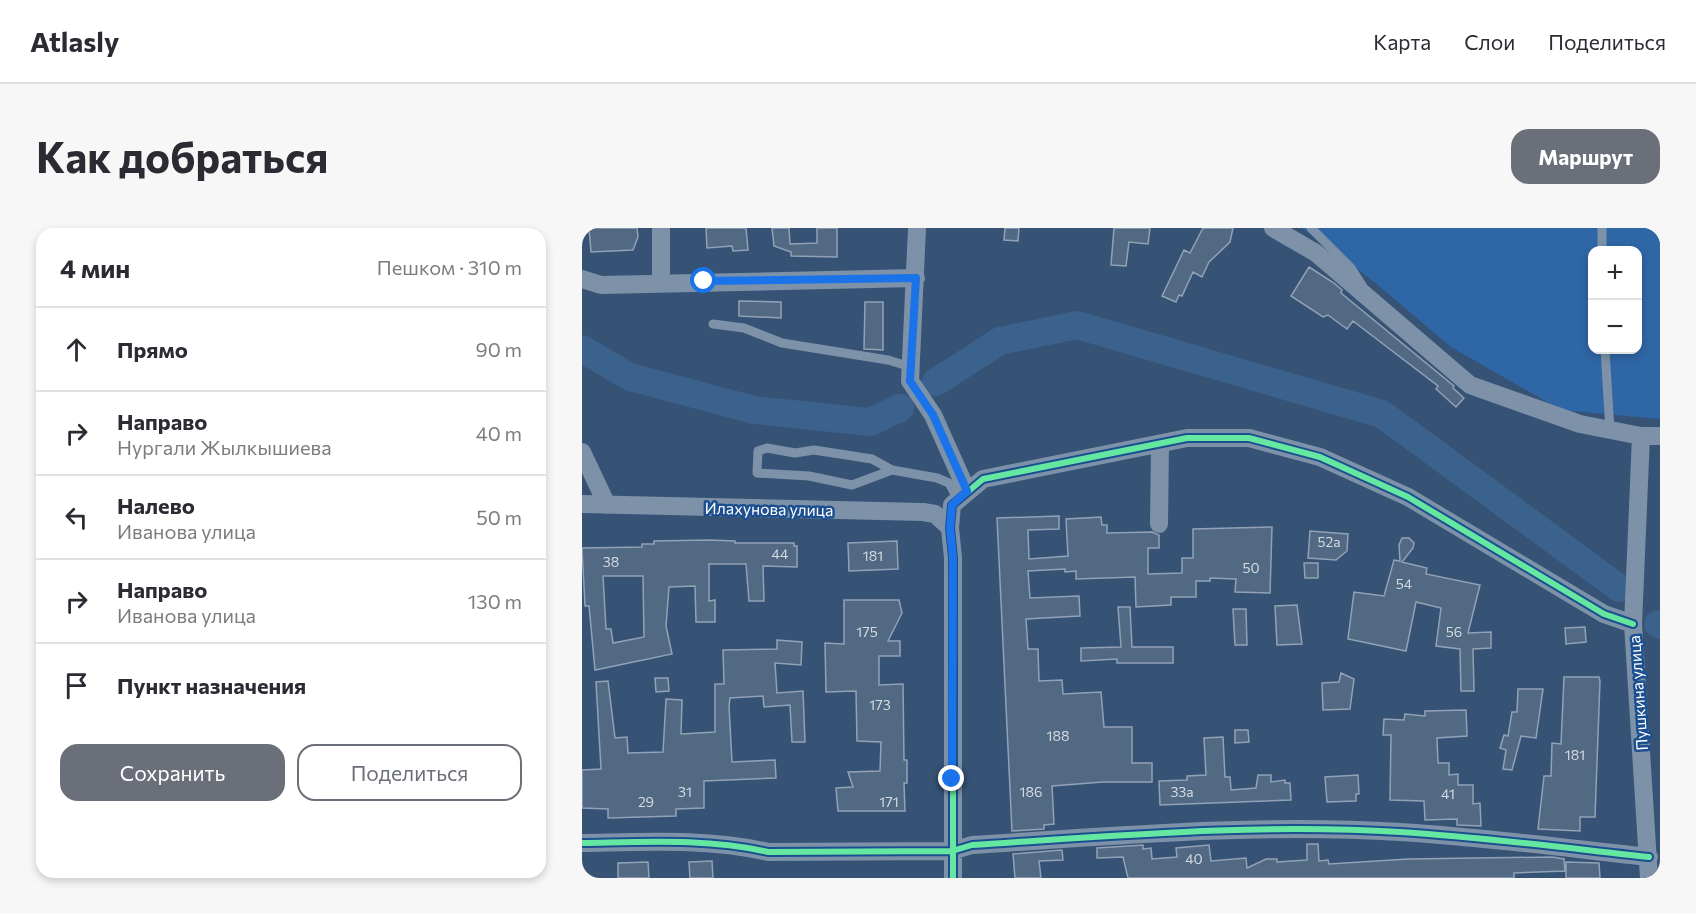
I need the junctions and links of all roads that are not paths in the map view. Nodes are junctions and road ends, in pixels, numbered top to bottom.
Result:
1 (661, 228) edge
2 (917, 228) edge
3 (1273, 228) edge
4 (1311, 228) edge
5 (1602, 228) edge
6 (1602, 246) edge
7 (916, 278) junction
8 (582, 279) edge
9 (661, 284) junction
10 (1369, 298) junction
11 (713, 324) dead end
12 (1605, 354) edge
13 (910, 374) junction
14 (1610, 431) junction
15 (1641, 436) junction
16 (1660, 436) edge
17 (1160, 444) junction
18 (582, 452) edge
19 (892, 470) junction
20 (962, 495) junction
21 (582, 504) edge
22 (607, 505) junction
23 (1159, 524) dead end
24 (950, 528) junction
25 (1633, 624) junction
26 (582, 843) edge
27 (952, 851) junction
28 (1649, 857) junction
29 (952, 878) edge
30 (1649, 878) edge

1 - 9 street
2 - 7 street
3 - 10 street
4 - 10 lane
5 - 6 lane
7 - 9 street
7 - 13 street
8 - 9 street
10 - 14 street
11 - 13 lane
12 - 14 lane
13 - 20 street
14 - 15 street
15 - 16 street
15 - 25 street, Пушкина улица
17 - 20 street
17 - 23 street
17 - 25 street
18 - 22 street
19 - 19 lane
19 - 20 lane
20 - 24 street
21 - 22 street, Илахунова улица
22 - 24 street, Илахунова улица
24 - 27 street
25 - 28 street, Пушкина улица
26 - 27 street
27 - 28 street
27 - 29 street
28 - 30 street, Пушкина улица

